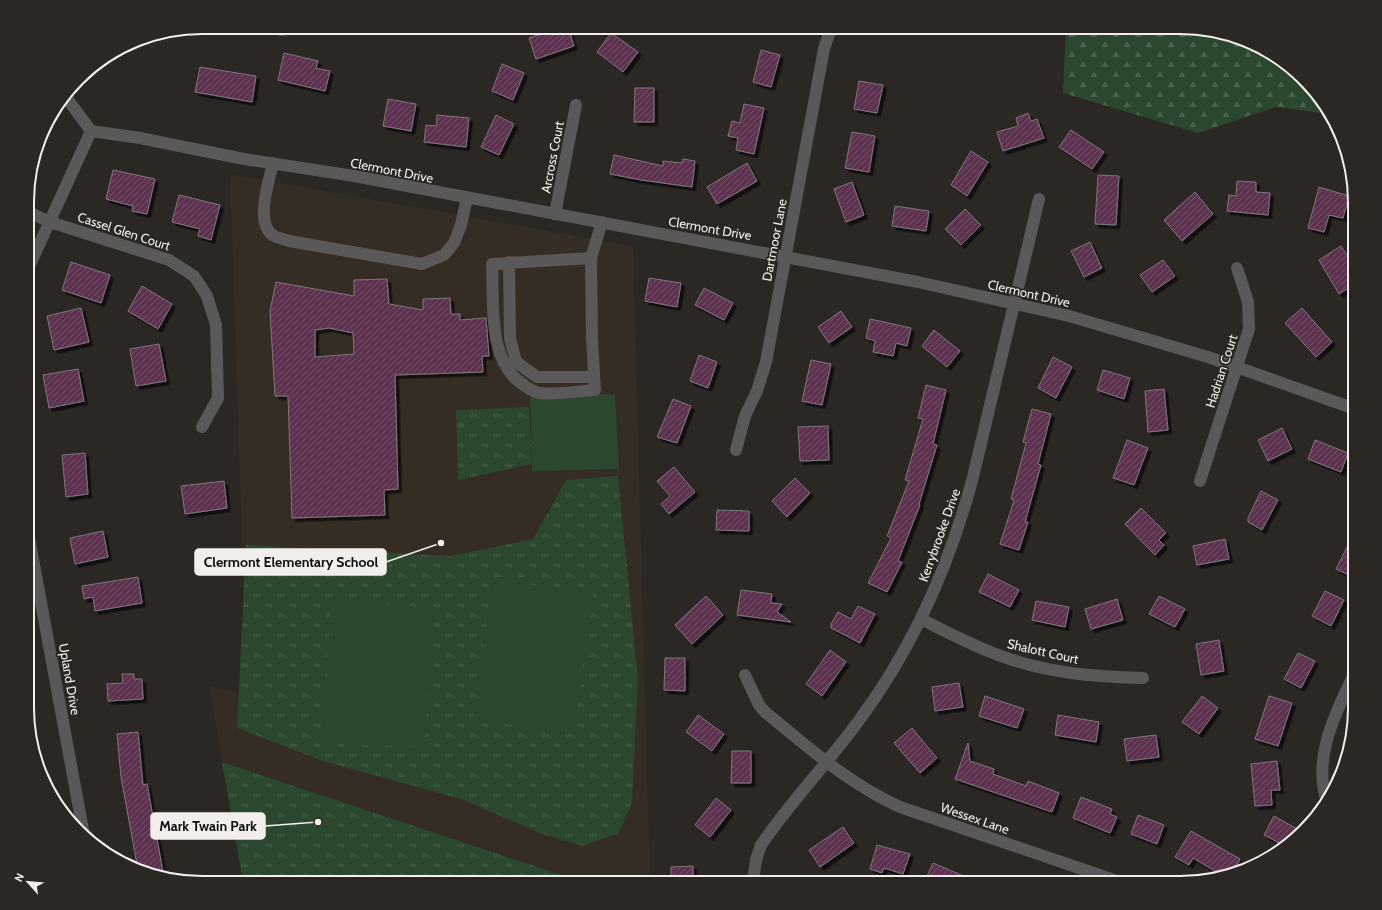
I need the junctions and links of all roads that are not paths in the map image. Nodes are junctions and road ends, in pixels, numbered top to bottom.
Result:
1 (829, 34) edge
2 (69, 101) edge
3 (576, 105) dead end
4 (91, 131) junction
5 (273, 164) junction
6 (467, 198) junction
7 (1039, 199) dead end
8 (555, 214) junction
9 (34, 215) edge
10 (50, 222) junction
11 (602, 222) junction
12 (34, 256) edge
13 (786, 256) junction
14 (591, 258) junction
15 (509, 262) junction
16 (1237, 268) dead end
17 (1014, 303) junction
18 (1238, 367) junction
19 (594, 377) junction
20 (1348, 406) edge
21 (202, 427) dead end
22 (736, 450) dead end
23 (1200, 481) dead end
24 (34, 565) edge
25 (921, 619) junction
26 (745, 675) dead end
27 (1143, 678) dead end
28 (1348, 687) edge
29 (826, 762) junction
30 (1325, 792) edge
31 (82, 826) edge
32 (754, 876) edge
33 (1103, 876) edge

1 - 13 street, Dartmoor Lane
2 - 4 street
3 - 8 street, Arcross Court
4 - 5 street, Clermont Drive
4 - 10 street
5 - 6 street, Clermont Drive
5 - 6 street
6 - 8 street, Clermont Drive
7 - 17 street, Kerrybrooke Drive
8 - 11 street, Clermont Drive
9 - 10 street, Cassel Glen Court
10 - 12 street
10 - 21 street, Cassel Glen Court
11 - 13 street, Clermont Drive
11 - 14 street
13 - 17 street, Clermont Drive
13 - 22 street, Dartmoor Lane
14 - 15 street
14 - 19 street
15 - 19 street
15 - 19 street
16 - 18 street, Hadrian Court
17 - 18 street, Clermont Drive
17 - 25 street, Kerrybrooke Drive
18 - 20 street, Clermont Drive
18 - 23 street, Hadrian Court
24 - 31 street, Upland Drive
25 - 27 street, Shalott Court
25 - 29 street, Kerrybrooke Drive
26 - 29 street, Wessex Lane
28 - 30 street
29 - 32 street, Kerrybrooke Drive
29 - 33 street, Wessex Lane

